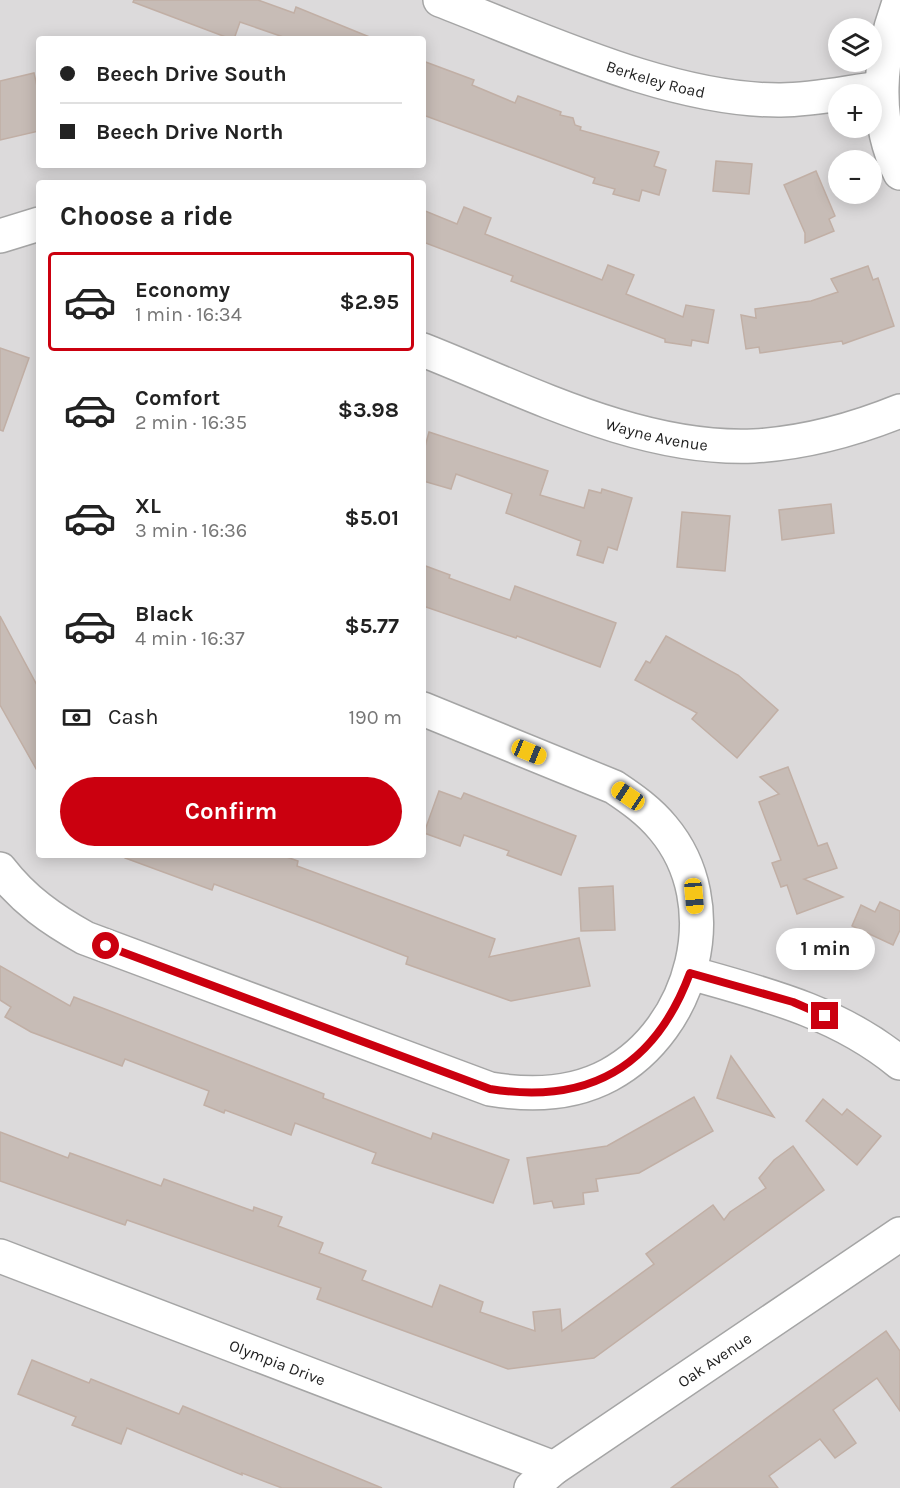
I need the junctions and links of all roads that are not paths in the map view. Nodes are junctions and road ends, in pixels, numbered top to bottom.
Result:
1 (440, 0) edge
2 (900, 0) edge
3 (881, 84) edge
4 (828, 94) edge
5 (882, 100) edge
6 (900, 173) edge
7 (36, 225) edge
8 (0, 236) edge
9 (426, 351) edge
10 (900, 411) edge
11 (426, 710) edge
12 (0, 869) edge
13 (690, 973) junction
14 (900, 1063) edge
15 (900, 1234) edge
16 (0, 1256) edge
17 (542, 1478) edge

1 - 4 street, Berkeley Road
2 - 3 street
5 - 6 street
7 - 8 street
9 - 10 street, Wayne Avenue
11 - 13 street
12 - 13 street
13 - 14 street
15 - 17 street, Oak Avenue
16 - 17 street, Olympia Drive

